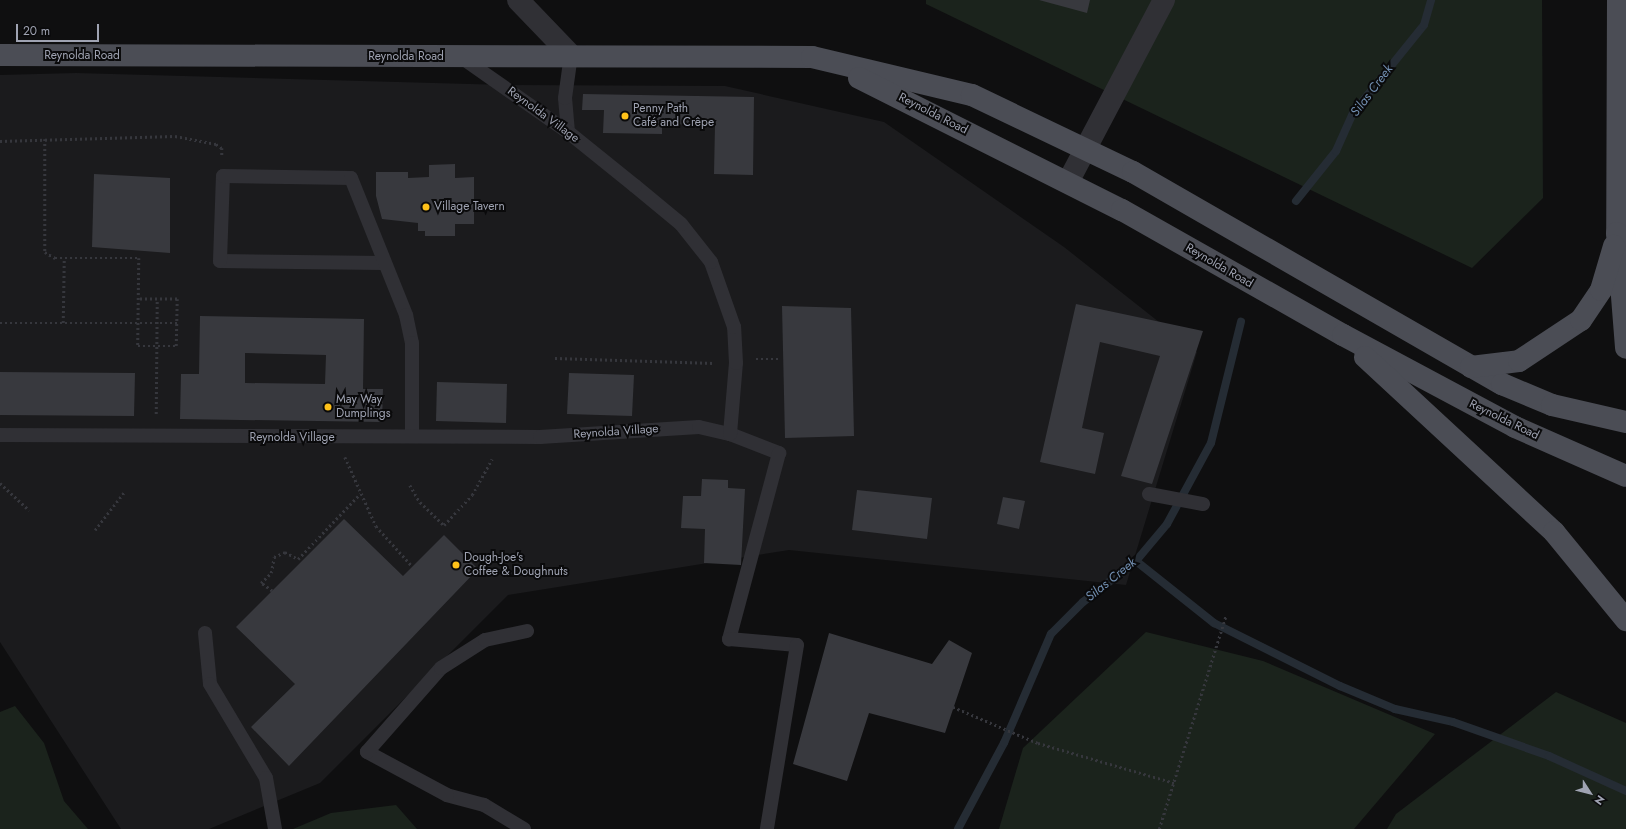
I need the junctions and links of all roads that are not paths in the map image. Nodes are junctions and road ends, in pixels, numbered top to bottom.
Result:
1 (518, 0) edge
2 (1164, 0) edge
3 (1618, 0) edge
4 (0, 55) edge
5 (571, 55) junction
6 (461, 57) junction
7 (812, 57) junction
8 (568, 132) junction
9 (1087, 149) junction
10 (1068, 182) junction
11 (1617, 233) junction
12 (383, 263) junction
13 (1342, 335) junction
14 (1626, 348) edge
15 (1472, 367) junction
16 (1626, 422) edge
17 (730, 434) junction
18 (0, 435) edge
19 (412, 436) junction
20 (1626, 476) edge
21 (1149, 494) dead end
22 (1203, 504) dead end
23 (1626, 620) edge
24 (527, 631) dead end
25 (205, 633) dead end
26 (275, 829) edge
27 (524, 829) edge
28 (767, 829) edge

1 - 5 street
2 - 9 street
3 - 11 main road
4 - 6 main road, Reynolda Road
5 - 6 main road, Reynolda Road
5 - 7 main road, Reynolda Road
5 - 8 lane
6 - 8 lane, Reynolda Village
7 - 9 main road, Reynolda Road
7 - 10 main road, Reynolda Road
8 - 17 lane, Reynolda Village
9 - 10 street
9 - 15 main road, Reynolda Road
10 - 13 main road, Reynolda Road
11 - 14 main road
11 - 15 main road
12 - 12 lane
12 - 19 lane
13 - 20 main road, Reynolda Road
13 - 23 main road
15 - 16 main road, Reynolda Road
17 - 19 lane, Reynolda Village
17 - 28 lane
18 - 19 lane, Reynolda Village
21 - 22 lane
24 - 27 lane
25 - 26 lane

